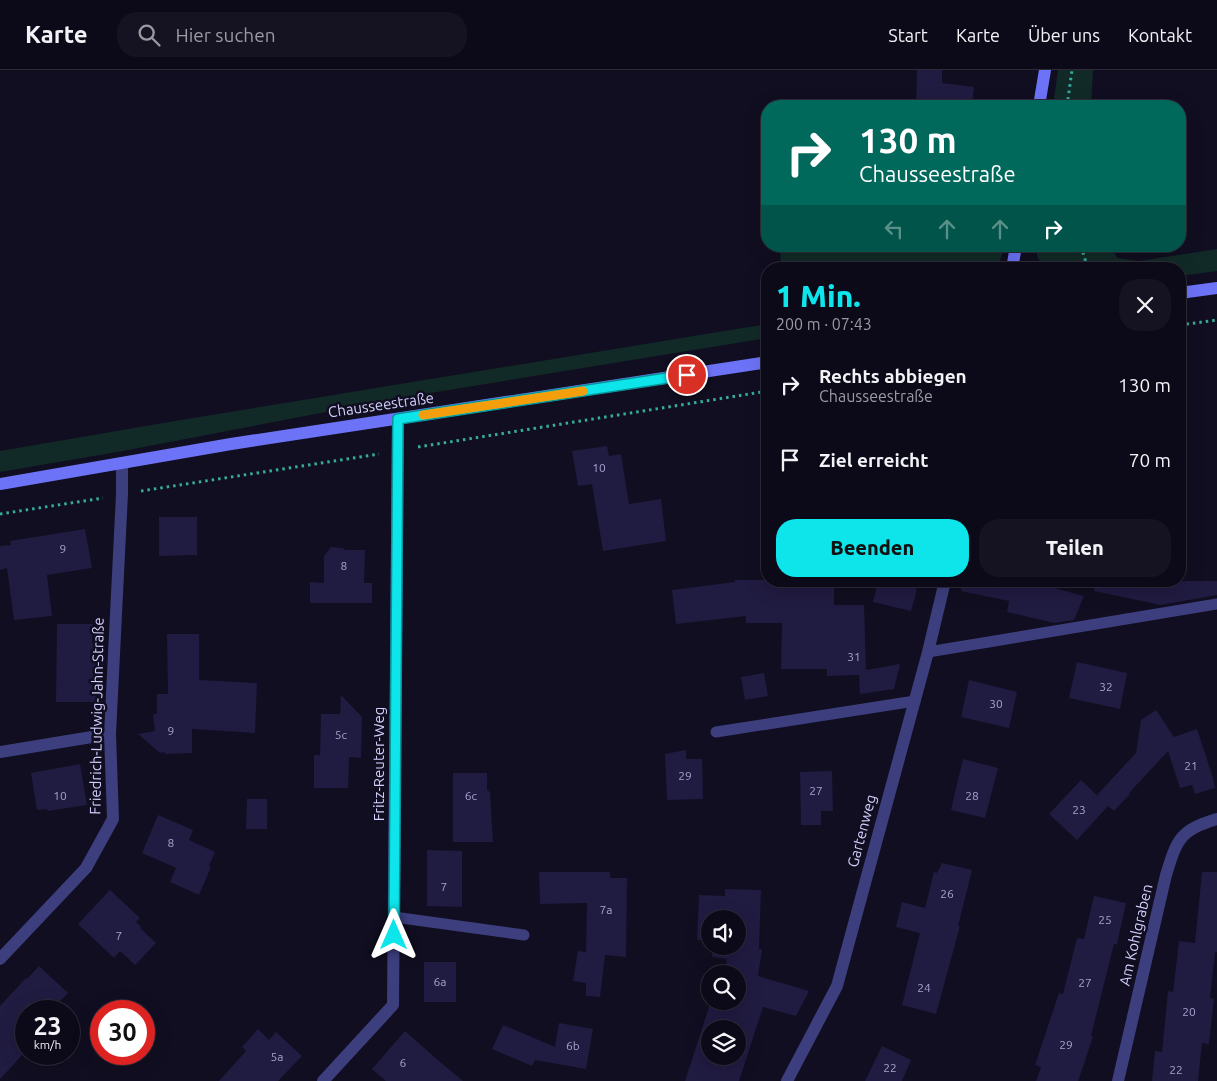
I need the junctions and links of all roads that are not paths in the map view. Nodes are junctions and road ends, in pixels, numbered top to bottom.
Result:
1 (1045, 70) edge
2 (1040, 100) edge
3 (1217, 288) edge
4 (1186, 292) edge
5 (761, 363) edge
6 (398, 419) junction
7 (122, 463) junction
8 (0, 484) edge
9 (944, 587) edge
10 (1217, 604) edge
11 (928, 652) junction
12 (915, 702) junction
13 (716, 732) dead end
14 (110, 734) junction
15 (0, 752) edge
16 (1217, 819) edge
17 (394, 917) junction
18 (524, 935) dead end
19 (0, 959) edge
20 (323, 1081) edge
21 (787, 1081) edge
22 (1118, 1081) edge

1 - 2 main road
3 - 4 main road
5 - 6 main road, Chausseestraße
6 - 7 main road, Chausseestraße
6 - 17 street, Fritz-Reuter-Weg
7 - 8 main road, Chausseestraße
7 - 14 street, Friedrich-Ludwig-Jahn-Straße
9 - 11 street, Gartenweg
10 - 11 lane
11 - 12 street, Gartenweg
12 - 13 lane
12 - 21 street, Gartenweg
14 - 15 street
14 - 19 street, Friedrich-Ludwig-Jahn-Straße
16 - 22 street, Am Kohlgraben
17 - 18 lane
17 - 20 street, Fritz-Reuter-Weg

